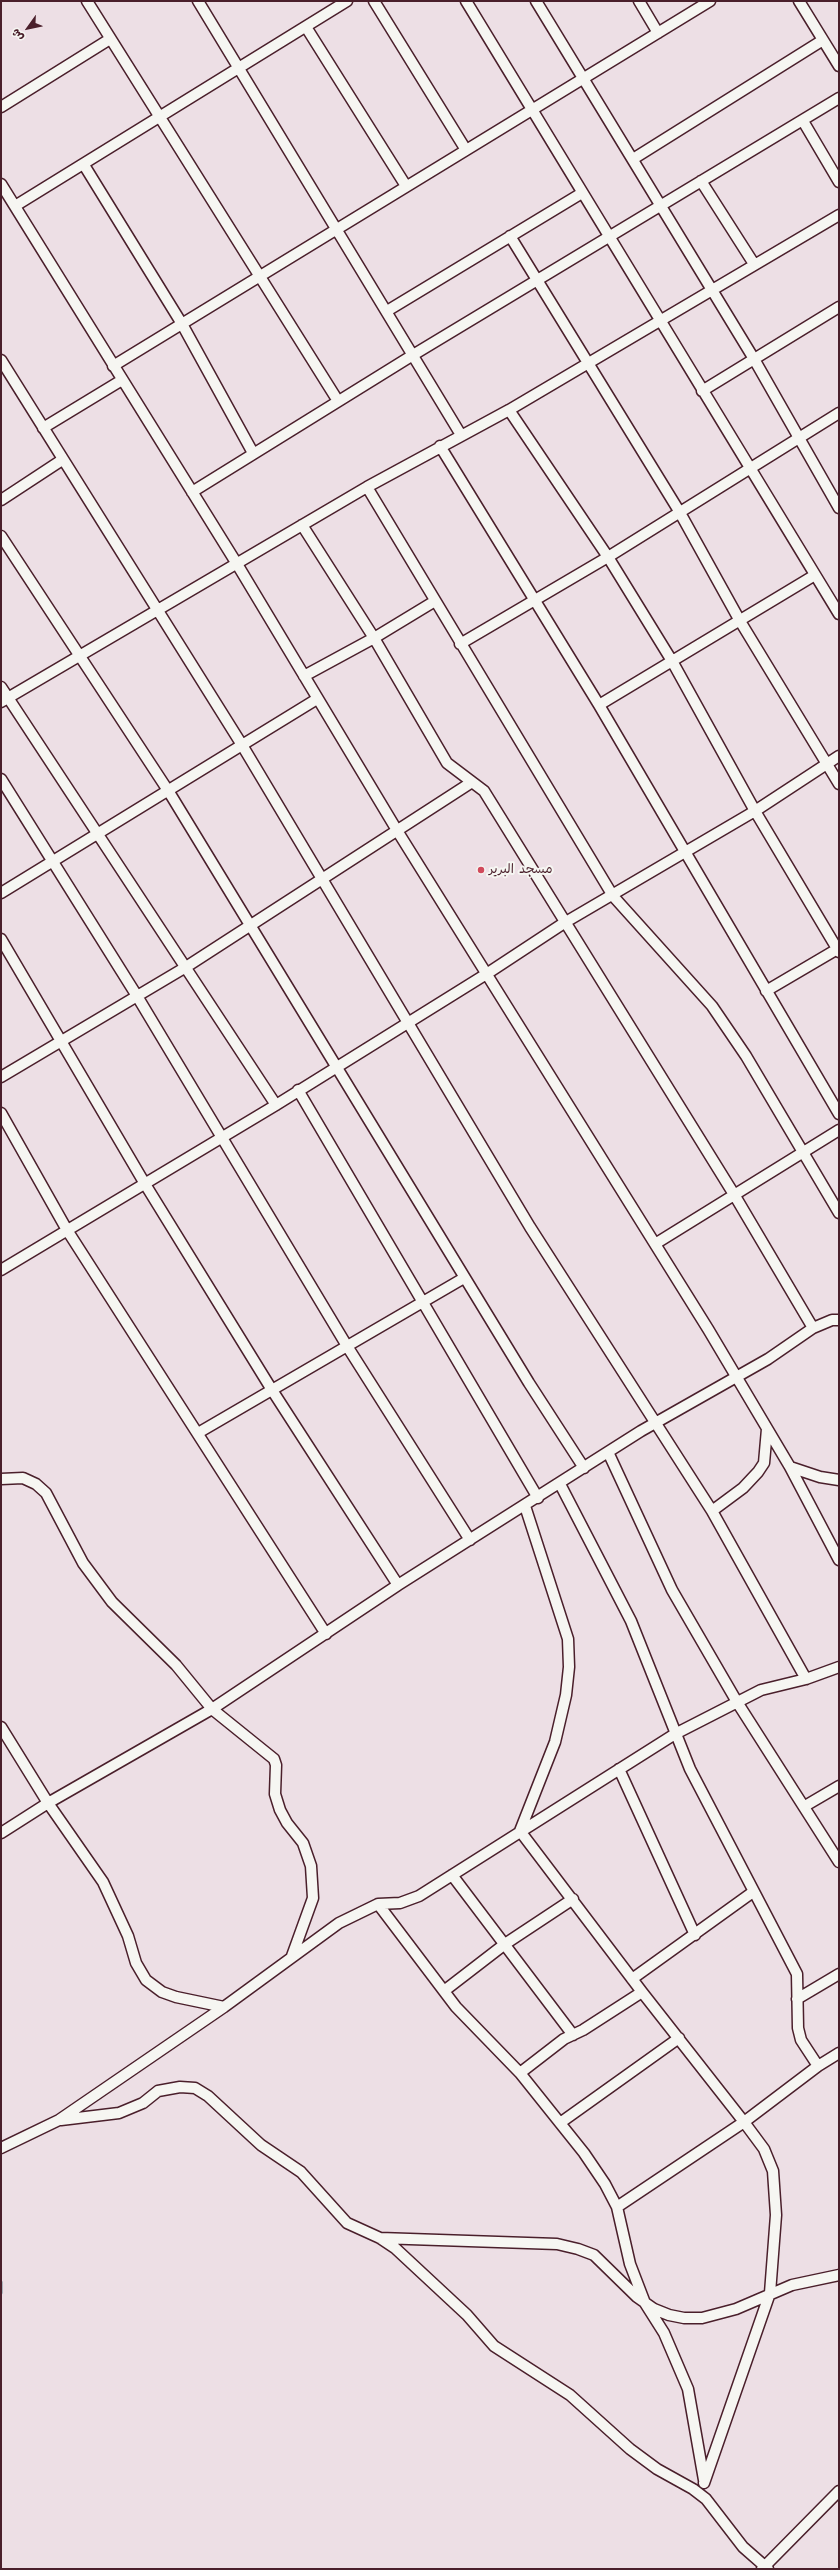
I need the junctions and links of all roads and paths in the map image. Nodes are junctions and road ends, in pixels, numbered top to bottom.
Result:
1 (87, 1) edge
2 (198, 1) edge
3 (347, 1) edge
4 (374, 1) edge
5 (466, 1) edge
6 (536, 1) edge
7 (639, 1) edge
8 (710, 1) edge
9 (799, 1) edge
10 (696, 4) edge
11 (306, 27) junction
12 (658, 33) junction
13 (110, 39) junction
14 (823, 40) junction
15 (839, 66) edge
16 (239, 69) junction
17 (583, 79) junction
18 (839, 98) edge
19 (1, 107) edge
20 (532, 110) junction
21 (159, 118) junction
22 (803, 121) junction
23 (466, 150) junction
24 (633, 159) junction
25 (84, 165) junction
26 (701, 181) junction
27 (839, 182) edge
28 (1, 184) edge
29 (406, 186) junction
30 (582, 193) junction
31 (15, 206) junction
32 (661, 206) junction
33 (839, 215) edge
34 (337, 230) junction
35 (510, 236) junction
36 (609, 237) junction
37 (754, 264) junction
38 (261, 276) junction
39 (537, 280) junction
40 (712, 289) junction
41 (839, 307) edge
42 (387, 311) junction
43 (659, 320) junction
44 (182, 324) junction
45 (413, 355) junction
46 (754, 359) junction
47 (1, 360) edge
48 (588, 362) junction
49 (113, 366) junction
50 (122, 380) junction
51 (702, 391) junction
52 (338, 401) junction
53 (510, 410) junction
54 (839, 413) edge
55 (43, 428) junction
56 (461, 434) junction
57 (798, 438) junction
58 (440, 446) junction
59 (253, 453) junction
60 (62, 460) junction
61 (750, 468) junction
62 (367, 487) junction
63 (192, 492) junction
64 (1, 500) edge
65 (839, 508) edge
66 (678, 512) junction
67 (302, 525) junction
68 (1, 536) edge
69 (608, 557) junction
70 (237, 564) junction
71 (815, 575) junction
72 (535, 599) junction
73 (435, 601) junction
74 (159, 610) junction
75 (839, 614) edge
76 (740, 621) junction
77 (374, 638) junction
78 (460, 644) junction
79 (80, 656) junction
80 (672, 661) junction
81 (304, 676) junction
82 (1, 687) edge
83 (317, 699) junction
84 (4, 700) edge
85 (599, 705) junction
86 (242, 745) junction
87 (839, 756) edge
88 (827, 764) junction
89 (1, 779) edge
90 (472, 782) junction
91 (839, 784) edge
92 (169, 792) junction
93 (755, 811) junction
94 (398, 832) junction
95 (96, 835) junction
96 (685, 852) junction
97 (54, 861) junction
98 (322, 880) junction
99 (1, 893) edge
100 (613, 896) junction
101 (564, 923) junction
102 (250, 927) junction
103 (1, 939) edge
104 (838, 950) edge
105 (186, 968) junction
106 (488, 973) junction
107 (766, 991) junction
108 (137, 996) junction
109 (409, 1022) junction
110 (60, 1042) junction
111 (336, 1067) junction
112 (1, 1077) edge
113 (298, 1090) junction
114 (276, 1105) junction
115 (1, 1113) edge
116 (839, 1114) edge
117 (839, 1130) edge
118 (221, 1137) junction
119 (804, 1153) junction
120 (145, 1184) junction
121 (734, 1196) junction
122 (839, 1213) edge
123 (68, 1230) junction
124 (655, 1244) junction
125 (1, 1270) edge
126 (464, 1278) junction
127 (422, 1303) junction
128 (839, 1320) edge
129 (813, 1328) junction
130 (348, 1346) junction
131 (736, 1377) junction
132 (272, 1390) junction
133 (654, 1423) junction
134 (767, 1429) junction
135 (198, 1433) junction
136 (608, 1452) junction
137 (790, 1467) junction
138 (584, 1468) junction
139 (1, 1479) edge
140 (839, 1480) edge
141 (560, 1484) junction
142 (538, 1498) junction
143 (525, 1506) junction
144 (712, 1511) junction
145 (470, 1540) junction
146 (839, 1560) edge
147 (398, 1586) junction
148 (326, 1634) junction
149 (839, 1667) edge
150 (806, 1679) junction
151 (737, 1702) junction
152 (212, 1709) junction
153 (1, 1728) edge
154 (675, 1734) junction
155 (619, 1769) junction
156 (839, 1786) edge
157 (48, 1803) junction
158 (805, 1806) junction
159 (520, 1832) junction
160 (1, 1833) edge
161 (839, 1862) edge
162 (452, 1875) junction
163 (753, 1892) junction
164 (573, 1899) junction
165 (378, 1904) junction
166 (695, 1935) junction
167 (505, 1944) junction
168 (292, 1957) junction
169 (839, 1974) edge
170 (632, 1979) junction
171 (444, 1991) junction
172 (642, 1992) junction
173 (797, 1999) junction
174 (224, 2007) junction
175 (573, 2035) junction
176 (679, 2038) junction
177 (839, 2053) edge
178 (818, 2066) junction
179 (520, 2073) junction
180 (59, 2120) junction
181 (744, 2122) junction
182 (560, 2123) junction
183 (1, 2148) edge
184 (617, 2207) junction
185 (380, 2238) junction
186 (839, 2275) edge
187 (770, 2293) junction
188 (645, 2303) junction
189 (704, 2483) junction
190 (839, 2491) edge
191 (706, 2499) junction
192 (765, 2568) edge

1 - 13 street
2 - 16 street
3 - 11 street
4 - 23 street
5 - 20 street
6 - 17 street
7 - 12 street
8 - 10 street
9 - 14 street
10 - 12 street
11 - 16 street
11 - 29 street
12 - 17 street
13 - 19 street
13 - 21 street
14 - 15 street
14 - 24 street
16 - 21 street
16 - 34 street
17 - 20 street
17 - 24 street
18 - 22 street
20 - 23 street
20 - 30 street
21 - 25 street
21 - 38 street
22 - 26 street
22 - 27 street
23 - 29 street
24 - 32 street
25 - 31 street
25 - 44 street
26 - 32 street
26 - 37 street
28 - 31 street
29 - 34 street
30 - 35 street
30 - 36 street
31 - 49 street
32 - 36 street
32 - 40 street
33 - 37 street
34 - 38 street
34 - 42 street
35 - 39 street
35 - 42 street
36 - 39 street
36 - 43 street
37 - 40 street
38 - 44 street
38 - 52 street
39 - 45 street
39 - 48 street
40 - 43 street
40 - 46 street
41 - 46 street
42 - 45 street
43 - 48 street
43 - 51 street
44 - 49 street
44 - 59 street
45 - 52 street
45 - 56 street
46 - 51 street
46 - 57 street
47 - 55 street
48 - 53 street
48 - 66 street
49 - 50 street
50 - 55 street
50 - 63 street
51 - 61 street
52 - 59 street
53 - 56 street
53 - 69 street
54 - 57 street
55 - 60 street
56 - 58 street
57 - 61 street
57 - 65 street
58 - 62 street
58 - 72 street
59 - 63 street
60 - 64 street
60 - 74 street
61 - 66 street
61 - 71 street
62 - 67 street
62 - 73 street
63 - 70 street
66 - 69 street
66 - 76 street
67 - 70 street
67 - 77 street
68 - 79 street
69 - 72 street
69 - 80 street
70 - 74 street
70 - 81 street
71 - 75 street
71 - 76 street
72 - 78 street
72 - 85 street
73 - 77 street
73 - 78 street
74 - 79 street
74 - 86 street
76 - 80 street
76 - 88 street
77 - 81 street
77 - 90 street
78 - 100 street
79 - 84 street
79 - 92 street
80 - 85 street
80 - 93 street
81 - 83 street
82 - 84 street
83 - 86 street
83 - 94 street
84 - 95 street
85 - 96 street
86 - 92 street
86 - 98 street
87 - 88 street
88 - 91 street
88 - 93 street
89 - 97 street
90 - 94 street
90 - 101 street
92 - 95 street
92 - 102 street
93 - 96 street
93 - 104 street
94 - 98 street
94 - 106 street
95 - 97 street
95 - 105 street
96 - 100 street
96 - 107 street
97 - 99 street
97 - 108 street
98 - 102 street
98 - 109 street
100 - 101 street
100 - 119 street
101 - 106 street
101 - 121 street
102 - 105 street
102 - 111 street
103 - 110 street
104 - 107 street
105 - 108 street
105 - 114 street
106 - 109 street
106 - 124 street
107 - 116 street
108 - 110 street
108 - 118 street
109 - 111 street
109 - 133 street
110 - 112 street
110 - 120 street
111 - 113 street
111 - 126 street
113 - 114 street
113 - 127 street
114 - 118 street
115 - 123 street
117 - 119 street
118 - 120 street
118 - 130 street
119 - 121 street
119 - 122 street
120 - 123 street
120 - 132 street
121 - 124 street
121 - 129 street
123 - 125 street
123 - 135 street
124 - 131 street
126 - 127 street
126 - 138 street
127 - 130 street
127 - 142 street
128 - 129 street
129 - 131 street
130 - 132 street
130 - 145 street
131 - 133 street
131 - 134 street
132 - 135 street
132 - 147 street
133 - 136 street
133 - 144 street
134 - 137 street
134 - 144 street
135 - 148 street
136 - 138 street
136 - 151 street
137 - 140 street
137 - 146 street
138 - 141 street
139 - 152 street
141 - 142 street
141 - 154 street
142 - 143 street
143 - 145 street
143 - 159 street
144 - 150 street
145 - 147 street
147 - 148 street
148 - 152 street
149 - 150 street
150 - 151 street
151 - 154 street
151 - 158 street
152 - 157 street
152 - 168 street
153 - 157 street
154 - 155 street
154 - 163 street
155 - 159 street
155 - 166 street
156 - 158 street
157 - 160 street
157 - 174 street
158 - 161 street
159 - 162 street
159 - 164 street
162 - 165 street
162 - 167 street
163 - 166 street
163 - 173 street
164 - 167 street
164 - 170 street
165 - 168 street
165 - 171 street
166 - 170 street
167 - 171 street
167 - 175 street
168 - 174 street
169 - 173 street
170 - 172 street
171 - 179 street
172 - 175 street
172 - 176 street
173 - 178 street
174 - 180 street
175 - 179 street
176 - 181 street
176 - 182 street
177 - 178 street
178 - 181 street
179 - 182 street
180 - 183 street
180 - 185 street
181 - 184 street
181 - 187 street
182 - 184 street
184 - 188 street
185 - 188 street
185 - 191 street
186 - 187 street
187 - 188 street
187 - 189 street
188 - 189 street
189 - 191 street
190 - 192 street
191 - 192 street

